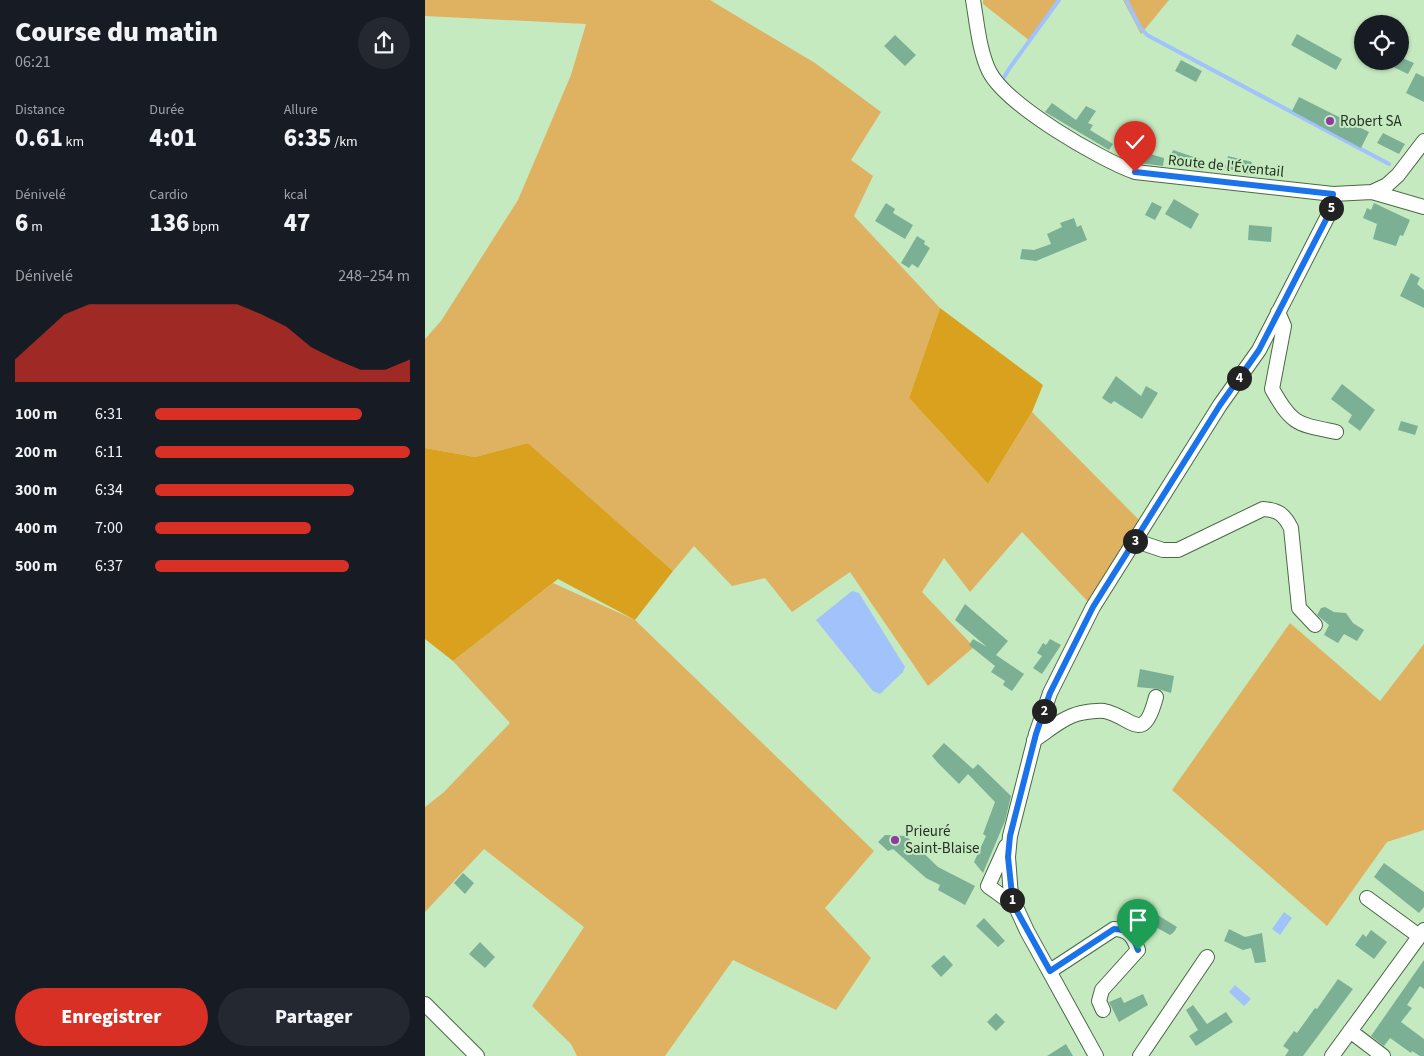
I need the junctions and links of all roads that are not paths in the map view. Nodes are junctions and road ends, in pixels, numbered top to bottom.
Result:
1 (973, 0) edge
2 (1424, 142) edge
3 (1372, 192) junction
4 (1333, 194) junction
5 (1424, 207) edge
6 (1278, 312) junction
7 (1336, 432) dead end
8 (1136, 541) junction
9 (1315, 625) dead end
10 (1156, 697) dead end
11 (1034, 740) junction
12 (1010, 836) junction
13 (1367, 898) dead end
14 (1013, 904) junction
15 (1422, 933) edge
16 (1207, 957) dead end
17 (1050, 971) junction
18 (425, 1004) edge
19 (1103, 1010) dead end
20 (1350, 1031) junction
21 (477, 1056) edge
22 (1096, 1056) edge
23 (1140, 1056) edge
24 (1332, 1056) edge
25 (1383, 1056) edge

1 - 4 street, Route de l'Éventail
2 - 3 street, Route de l'Éventail
3 - 4 street, Route de l'Éventail
3 - 5 street
4 - 6 street
6 - 7 street
6 - 8 street
8 - 9 street
8 - 11 street
10 - 11 street
11 - 12 street
12 - 14 street
12 - 14 street
13 - 15 street
14 - 17 street
15 - 20 street
16 - 23 street
17 - 19 street
17 - 22 street
18 - 21 street
20 - 24 street
20 - 25 street

